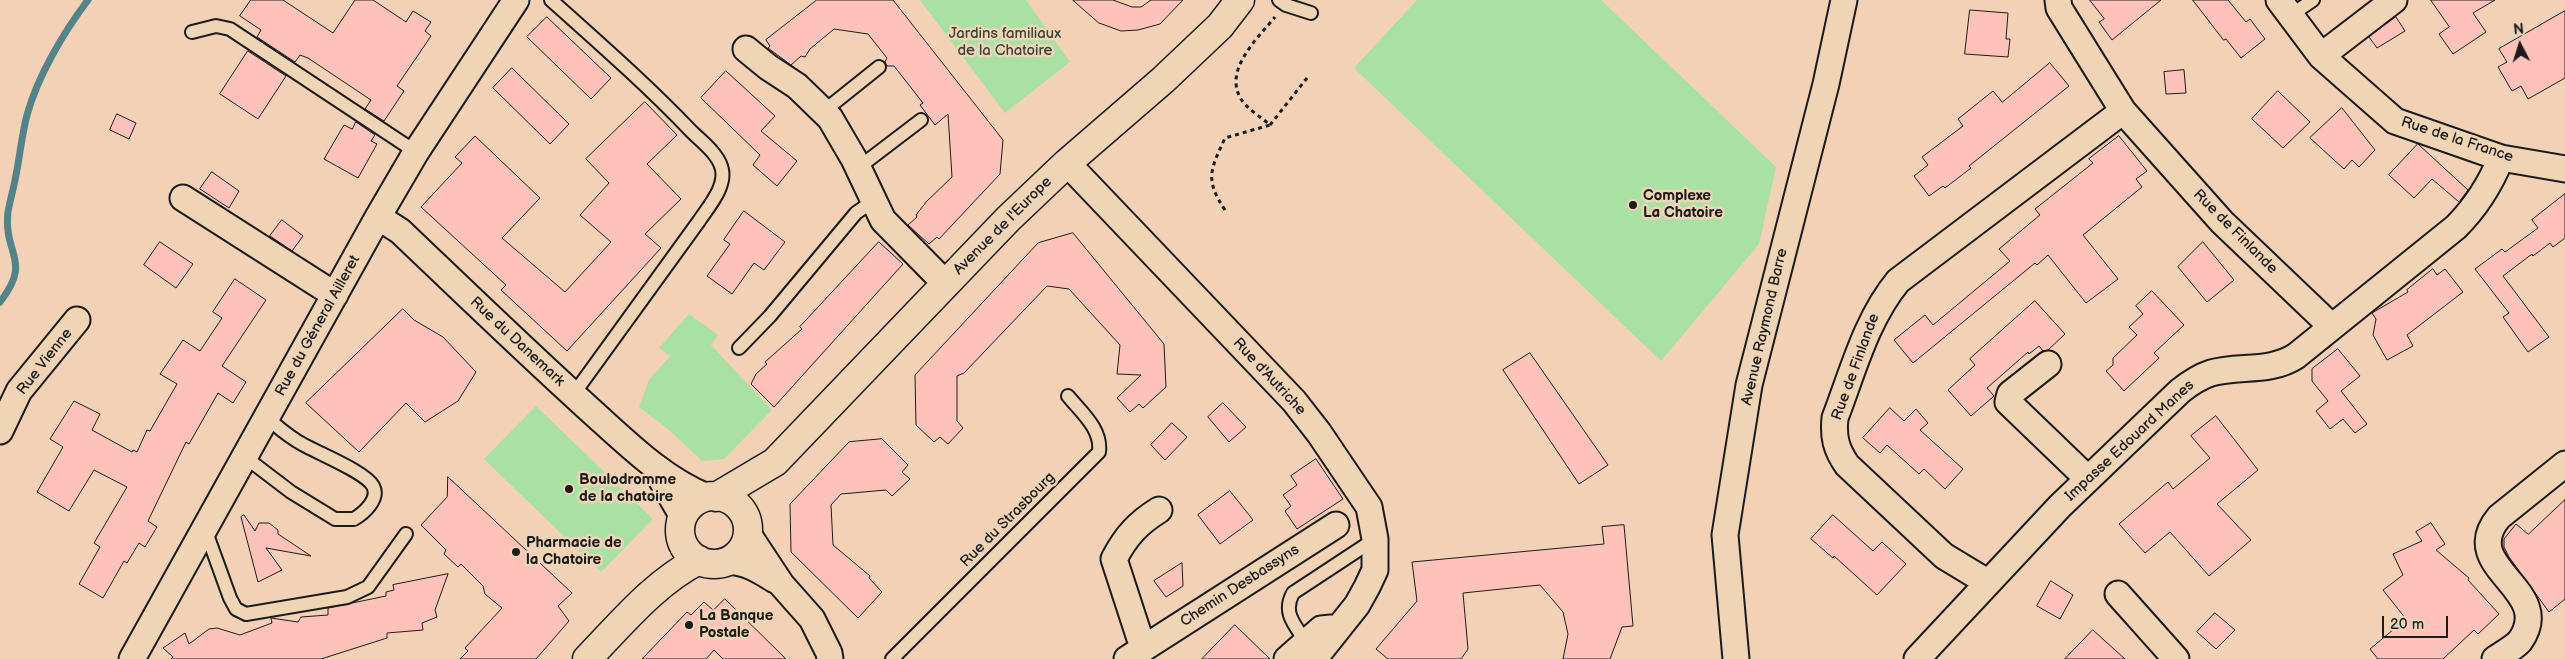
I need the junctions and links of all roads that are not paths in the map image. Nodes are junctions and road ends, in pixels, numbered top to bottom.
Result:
1 (516, 0) edge
2 (551, 0) edge
3 (1240, 0) edge
4 (1844, 0) edge
5 (2058, 0) edge
6 (2313, 0) edge
7 (2394, 0) edge
8 (1282, 2) edge
9 (2285, 8) edge
10 (1312, 13) dead end
11 (192, 32) dead end
12 (746, 49) dead end
13 (2322, 56) junction
14 (879, 67) dead end
15 (824, 111) junction
16 (2123, 111) junction
17 (921, 120) dead end
18 (416, 152) junction
19 (2501, 158) junction
20 (1067, 163) junction
21 (858, 168) junction
22 (2565, 169) edge
23 (183, 198) dead end
24 (874, 201) junction
25 (378, 217) junction
26 (946, 284) junction
27 (335, 295) junction
28 (77, 320) dead end
29 (2331, 326) junction
30 (739, 348) dead end
31 (2048, 364) dead end
32 (573, 395) junction
33 (1068, 396) dead end
34 (267, 417) junction
35 (0, 431) edge
36 (245, 457) junction
37 (775, 462) junction
38 (2565, 464) edge
39 (655, 468) junction
40 (2088, 479) junction
41 (712, 497) junction
42 (1159, 510) dead end
43 (1336, 524) dead end
44 (682, 526) junction
45 (748, 528) junction
46 (205, 529) junction
47 (406, 534) dead end
48 (1375, 539) junction
49 (699, 560) junction
50 (728, 561) junction
51 (1987, 582) junction
52 (781, 584) junction
53 (2118, 594) dead end
54 (648, 597) junction
55 (1310, 651) edge
56 (1135, 653) edge
57 (132, 659) edge
58 (587, 659) edge
59 (830, 659) edge
60 (892, 659) edge
61 (1288, 659) edge
62 (1736, 659) edge
63 (1917, 659) edge
64 (2176, 659) edge
65 (2495, 659) edge

1 - 18 street, Rue du Géneral Ailleret
2 - 32 lane
3 - 20 street, Avenue de l'Europe
4 - 62 street, Avenue Raymond Barre
5 - 16 street, Rue de Finlande
6 - 9 lane
7 - 13 street
8 - 10 lane
9 - 13 street, Rue de la France
11 - 18 lane
12 - 15 street
13 - 19 street, Rue de la France
14 - 15 lane
15 - 21 street
16 - 29 street, Rue de Finlande
16 - 51 street, Rue de Finlande
17 - 21 lane
18 - 25 street, Rue du Géneral Ailleret
19 - 22 street, Rue de la France
19 - 29 street, Impasse Edouard Manes
20 - 26 street, Avenue de l'Europe
20 - 48 street, Rue d'Autriche
21 - 24 street
23 - 27 street
24 - 26 street
24 - 30 lane
25 - 27 street, Rue du Géneral Ailleret
25 - 32 street, Rue du Danemark
26 - 37 street, Avenue de l'Europe
27 - 34 street, Rue du Géneral Ailleret
28 - 35 street, Rue Vienne
29 - 40 street, Impasse Edouard Manes
31 - 40 street
32 - 39 street, Rue du Danemark
33 - 60 lane, Rue du Strasbourg
34 - 36 street, Rue du Géneral Ailleret
34 - 36 lane
36 - 46 street, Rue du Géneral Ailleret
37 - 41 street, Avenue de l'Europe
37 - 45 street, Avenue de l'Europe
38 - 65 street
39 - 41 street, Rue du Danemark
39 - 44 street, Rue du Danemark
40 - 51 street, Impasse Edouard Manes
41 - 44 street
41 - 45 street
42 - 56 street, Chemin Desbassyns
43 - 56 street, Chemin Desbassyns
44 - 49 street
44 - 54 street
45 - 50 street
45 - 52 street
46 - 47 lane
46 - 57 street, Rue du Géneral Ailleret
48 - 55 street, Rue d'Autriche
48 - 55 lane
49 - 50 street
49 - 54 street
50 - 52 street
51 - 63 street, Impasse Edouard Manes
52 - 59 street
53 - 64 street
54 - 58 street
55 - 61 street, Rue d'Autriche

